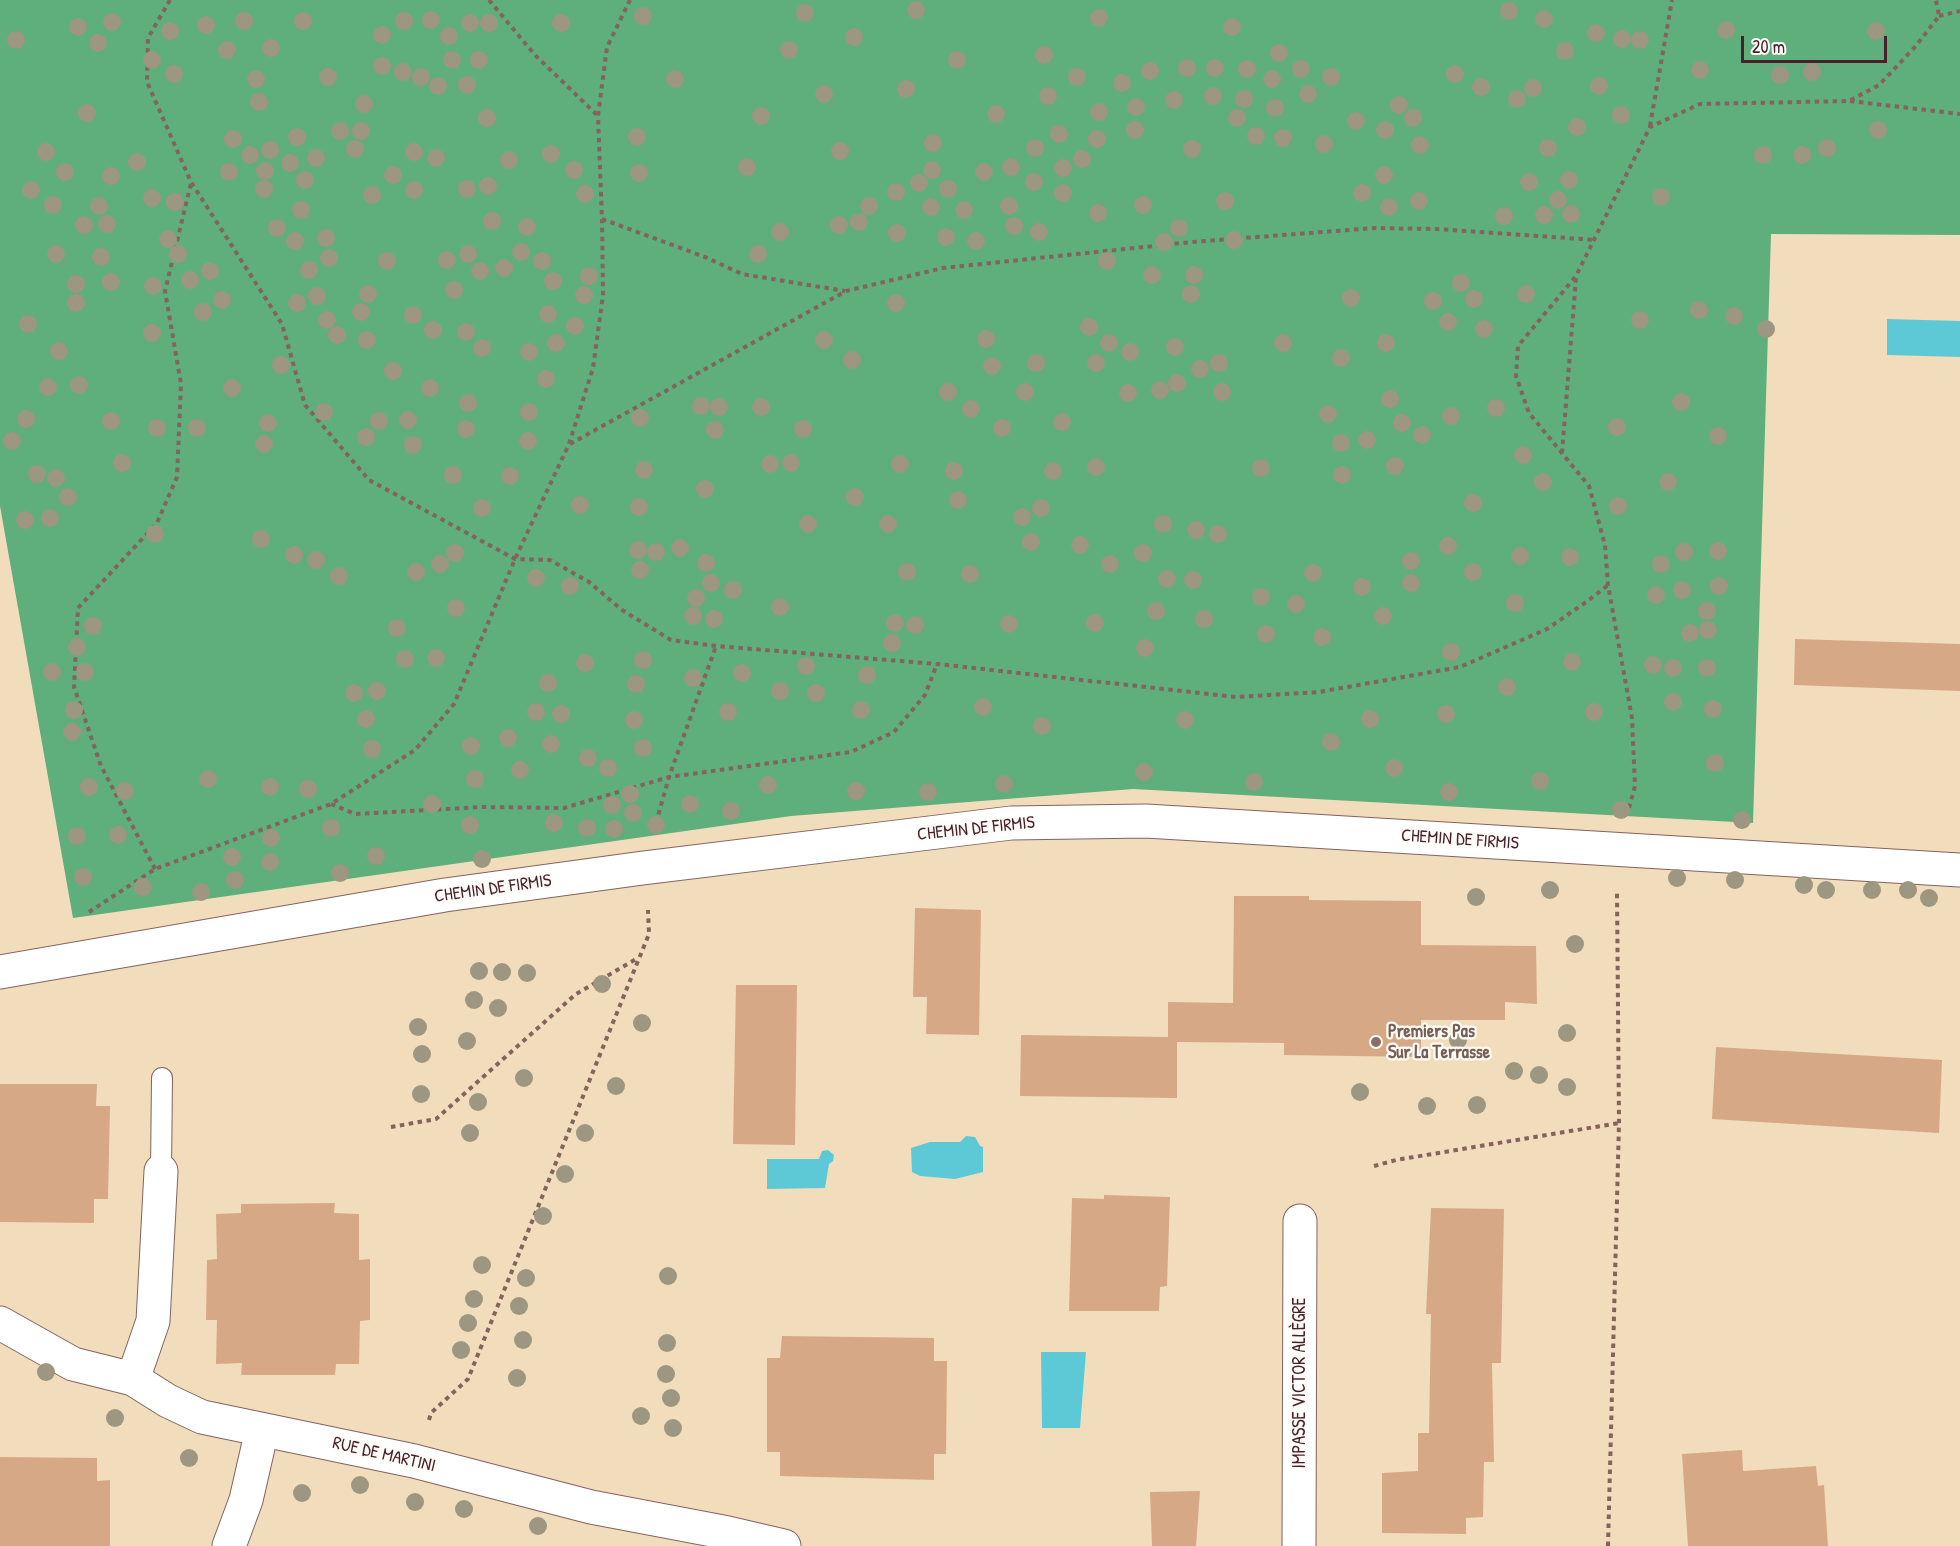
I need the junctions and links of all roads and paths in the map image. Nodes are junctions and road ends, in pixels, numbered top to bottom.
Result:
1 (170, 0) edge
2 (489, 0) edge
3 (630, 0) edge
4 (1672, 0) edge
5 (1936, 0) edge
6 (1960, 11) edge
7 (1939, 16) junction
8 (1849, 101) junction
9 (1960, 114) edge
10 (598, 116) junction
11 (1650, 127) junction
12 (191, 182) junction
13 (602, 219) junction
14 (1596, 240) junction
15 (1576, 276) junction
16 (846, 291) junction
17 (569, 444) junction
18 (1562, 453) junction
19 (515, 559) junction
20 (1608, 585) junction
21 (716, 646) junction
22 (938, 664) junction
23 (669, 777) junction
24 (331, 804) junction
25 (1617, 850) junction
26 (643, 868) junction
27 (155, 869) junction
28 (1960, 870) edge
29 (649, 934) dead end
30 (639, 957) junction
31 (79, 958) junction
32 (0, 972) edge
33 (162, 1078) dead end
34 (1618, 1123) junction
35 (391, 1127) dead end
36 (1374, 1166) dead end
37 (161, 1172) joint
38 (1300, 1221) dead end
39 (0, 1323) edge
40 (133, 1379) junction
41 (262, 1430) junction
42 (414, 1461) junction
43 (229, 1546) edge
44 (784, 1546) edge
45 (1299, 1546) edge
46 (1608, 1546) edge

1 - 12 path
2 - 10 path
3 - 10 path
4 - 11 path
5 - 7 path
6 - 7 path
7 - 8 path
8 - 9 path
8 - 11 path
10 - 13 path
11 - 14 path
12 - 19 path
12 - 27 path
13 - 16 path
13 - 17 path
14 - 15 path
14 - 16 path
15 - 18 path
15 - 18 path
16 - 17 path
17 - 19 path
18 - 20 path
19 - 21 path
19 - 24 path
20 - 22 path
20 - 25 path
21 - 22 path
21 - 23 path
22 - 23 path
23 - 24 path
23 - 26 path
24 - 27 path
25 - 26 street, CHEMIN DE FIRMIS
25 - 28 street, CHEMIN DE FIRMIS
25 - 34 path
26 - 31 street, CHEMIN DE FIRMIS
27 - 31 path
29 - 30 path
30 - 35 path
30 - 42 path
31 - 32 street, CHEMIN DE FIRMIS
33 - 37 lane
34 - 36 path
34 - 46 path
37 - 40 street
38 - 45 street, IMPASSE VICTOR ALLÈGRE
39 - 40 street, RUE DE MARTINI
40 - 41 street, RUE DE MARTINI
41 - 42 street, RUE DE MARTINI
41 - 43 street
42 - 44 street, RUE DE MARTINI

